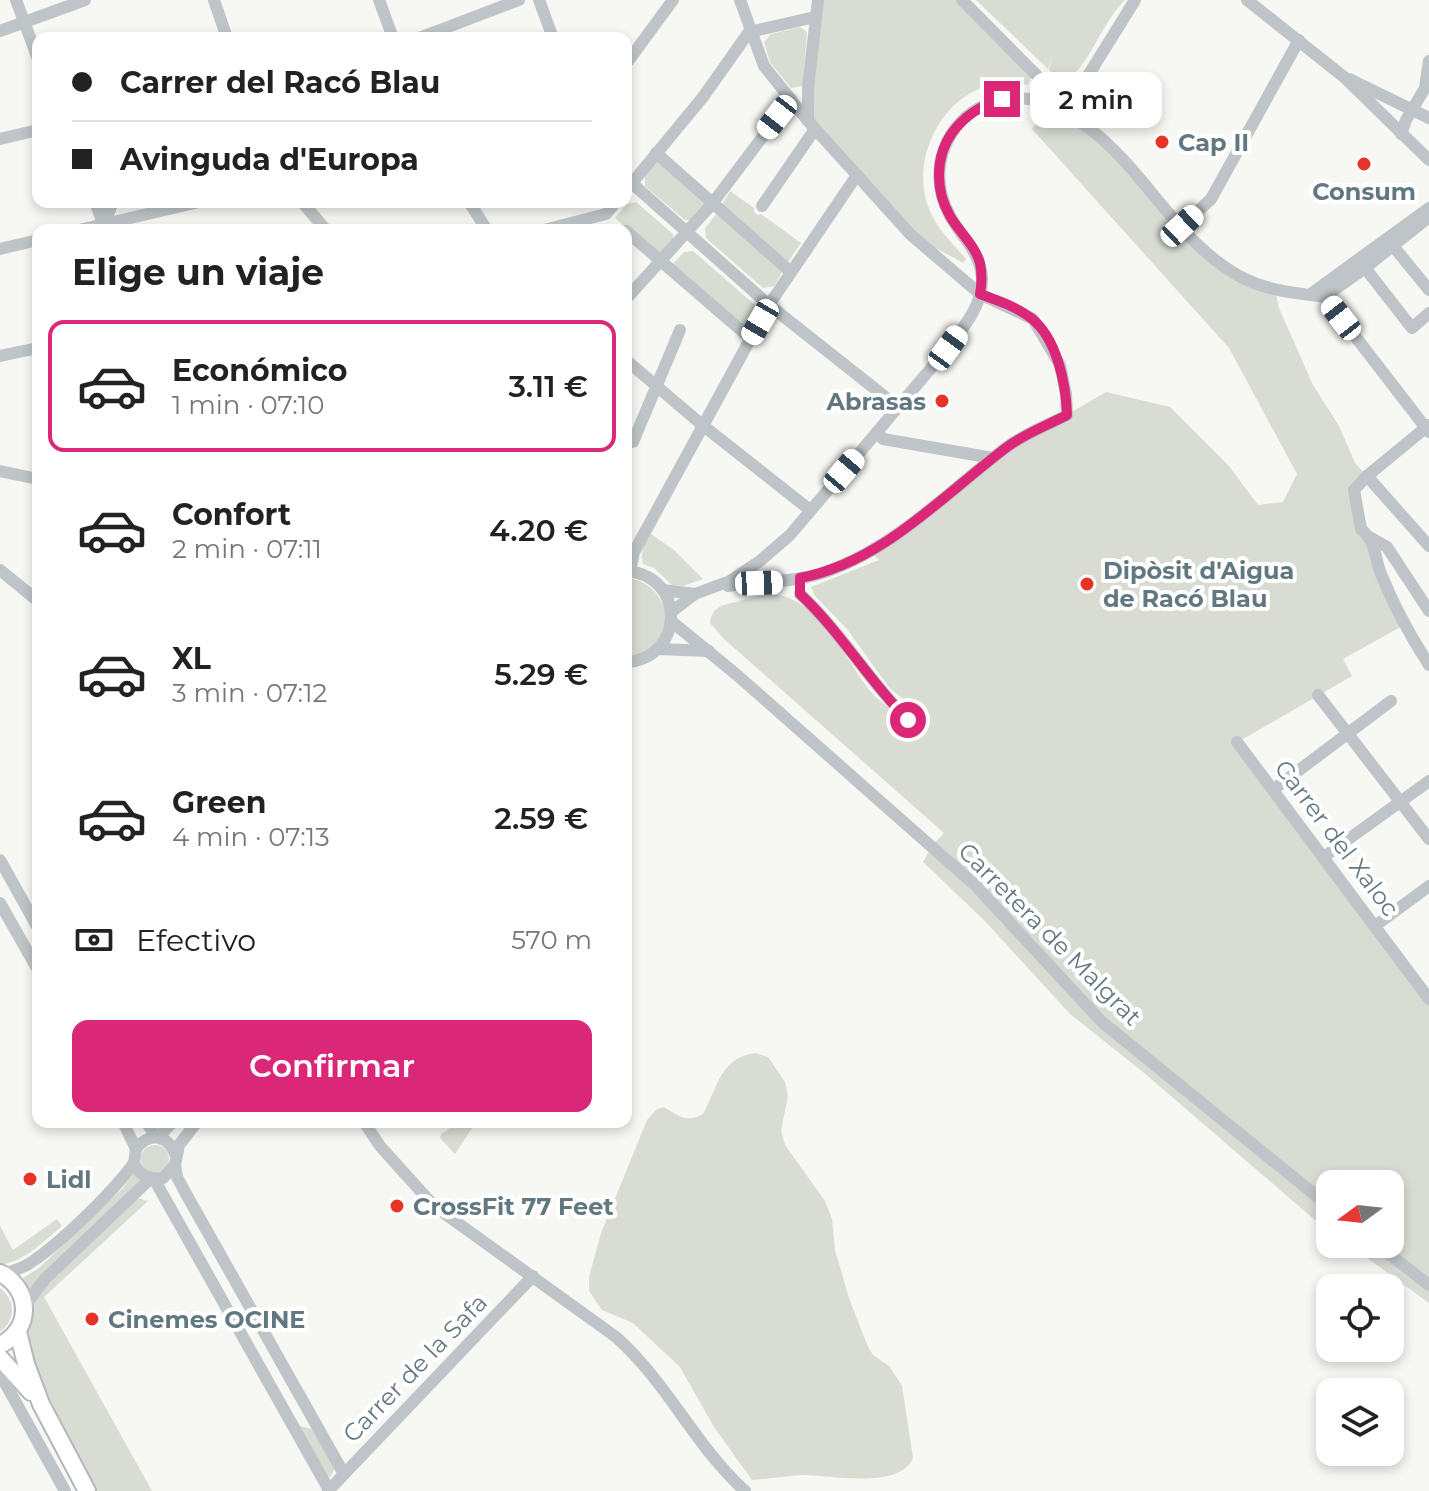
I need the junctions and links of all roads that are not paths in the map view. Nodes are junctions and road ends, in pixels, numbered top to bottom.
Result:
1 (16, 0) edge
2 (85, 0) edge
3 (214, 0) edge
4 (379, 0) edge
5 (519, 0) edge
6 (539, 0) edge
7 (673, 0) edge
8 (740, 0) edge
9 (818, 0) edge
10 (962, 0) edge
11 (1135, 0) edge
12 (1247, 0) edge
13 (815, 17) junction
14 (24, 22) junction
15 (0, 31) edge
16 (225, 32) edge
17 (391, 32) edge
18 (435, 32) edge
19 (551, 32) edge
20 (749, 32) junction
21 (1299, 40) junction
22 (32, 43) edge
23 (632, 56) edge
24 (1429, 61) edge
25 (1344, 77) junction
26 (1081, 87) junction
27 (791, 99) junction
28 (1058, 103) junction
29 (1413, 110) junction
30 (1429, 118) edge
31 (1083, 124) junction
32 (812, 125) junction
33 (32, 131) edge
34 (1401, 134) junction
35 (0, 139) edge
36 (656, 153) junction
37 (1429, 160) edge
38 (857, 175) junction
39 (632, 179) edge
40 (632, 188) edge
41 (712, 204) junction
42 (762, 206) dead end
43 (172, 208) edge
44 (307, 208) edge
45 (611, 208) edge
46 (1429, 208) edge
47 (606, 214) junction
48 (1429, 217) edge
49 (116, 224) edge
50 (321, 224) edge
51 (567, 224) edge
52 (617, 224) edge
53 (1182, 226) junction
54 (686, 234) junction
55 (632, 237) edge
56 (32, 241) edge
57 (1393, 246) junction
58 (0, 249) edge
59 (661, 263) junction
60 (1365, 268) junction
61 (791, 272) junction
62 (1429, 290) edge
63 (632, 293) edge
64 (1313, 293) junction
65 (980, 294) junction
66 (769, 305) junction
67 (1429, 313) edge
68 (680, 330) dead end
69 (750, 338) junction
70 (32, 349) edge
71 (0, 356) edge
72 (632, 365) edge
73 (657, 387) junction
74 (898, 407) junction
75 (701, 424) junction
76 (1428, 428) edge
77 (877, 432) junction
78 (633, 442) dead end
79 (993, 458) junction
80 (0, 466) edge
81 (1367, 476) junction
82 (32, 477) edge
83 (810, 510) junction
84 (1371, 538) junction
85 (1429, 546) edge
86 (632, 558) edge
87 (0, 570) edge
88 (632, 572) edge
89 (800, 578) junction
90 (777, 582) junction
91 (714, 588) junction
92 (663, 590) junction
93 (695, 594) junction
94 (800, 594) junction
95 (32, 596) edge
96 (1429, 611) edge
97 (671, 616) junction
98 (657, 649) junction
99 (709, 651) junction
100 (632, 661) edge
101 (1429, 665) edge
102 (1318, 695) dead end
103 (1391, 701) dead end
104 (908, 720) dead end
105 (1346, 733) junction
106 (1237, 742) dead end
107 (1429, 781) edge
108 (1274, 789) junction
109 (1401, 802) junction
110 (1429, 839) edge
111 (1325, 856) junction
112 (0, 860) edge
113 (1429, 886) edge
114 (0, 903) edge
115 (32, 917) edge
116 (1375, 926) junction
117 (32, 959) edge
118 (1427, 992) edge
119 (126, 1128) edge
120 (150, 1128) edge
121 (167, 1128) edge
122 (192, 1128) edge
123 (368, 1128) edge
124 (157, 1137) junction
125 (136, 1149) junction
126 (176, 1160) junction
127 (134, 1163) junction
128 (152, 1179) junction
129 (161, 1194) junction
130 (132, 1196) junction
131 (1316, 1196) edge
132 (1394, 1258) edge
133 (0, 1274) edge
134 (533, 1276) junction
135 (1429, 1285) edge
136 (25, 1305) junction
137 (18, 1332) junction
138 (0, 1345) edge
139 (0, 1358) edge
140 (0, 1374) edge
141 (41, 1404) junction
142 (344, 1474) junction
143 (65, 1491) edge
144 (87, 1491) edge
145 (329, 1491) edge
146 (745, 1491) edge

1 - 14 street
2 - 14 street
3 - 16 street
4 - 17 street
5 - 18 street
6 - 19 street
7 - 23 street
8 - 20 street
9 - 13 street
10 - 28 street
11 - 26 street
12 - 21 street
13 - 20 street
13 - 32 street
14 - 15 street
14 - 22 street
20 - 27 street
20 - 36 street
21 - 25 street
21 - 53 street
24 - 29 street
25 - 29 street
25 - 34 street
26 - 28 street
26 - 31 street
27 - 32 street
27 - 41 street
28 - 31 street
28 - 65 street
29 - 30 street
29 - 34 street
31 - 53 street
32 - 38 street
32 - 42 street
33 - 35 street
34 - 37 street
36 - 39 street
36 - 41 street
38 - 61 street
38 - 65 street
40 - 54 street
41 - 54 street
41 - 61 street
43 - 49 street
44 - 50 street
45 - 47 street
46 - 64 street
47 - 51 street
47 - 52 street
48 - 57 street
53 - 64 street
54 - 59 street
54 - 66 street
55 - 59 street
56 - 58 street
57 - 60 street
57 - 62 street
59 - 63 street
59 - 69 street
60 - 64 street
60 - 67 street
61 - 66 street
64 - 76 street
65 - 74 street
65 - 79 street
66 - 69 street
66 - 74 street
68 - 73 street
69 - 75 street
70 - 71 street
72 - 73 street
73 - 75 street
73 - 78 street
74 - 77 street
75 - 83 street
75 - 86 street
76 - 81 street
77 - 79 street
77 - 83 street
79 - 89 street
80 - 82 street
81 - 84 street
81 - 85 street
83 - 91 street
84 - 96 street
84 - 101 street
87 - 95 street
88 - 92 street
89 - 90 street
89 - 94 street
90 - 91 street
90 - 94 street
91 - 93 street
92 - 93 street
92 - 97 street
93 - 97 street
94 - 104 street
97 - 98 street
97 - 99 street, Carretera de Malgrat
98 - 99 street
98 - 100 street
99 - 131 street, Carretera de Malgrat
102 - 105 street
103 - 105 street
105 - 108 street
105 - 109 street
106 - 108 street, Carrer del Xaloc
107 - 109 street
108 - 111 street, Carrer del Xaloc
109 - 110 street
109 - 111 street
111 - 116 street, Carrer del Xaloc
112 - 115 street
113 - 116 street
114 - 117 street
116 - 118 street, Carrer del Xaloc
119 - 125 street
120 - 124 street
121 - 124 street
122 - 126 street
123 - 134 street
124 - 125 street
124 - 126 street
125 - 127 street
126 - 128 street
126 - 142 street
127 - 128 street
127 - 133 street
128 - 129 street
128 - 130 street
129 - 130 street
129 - 145 street
130 - 136 street
132 - 135 street
133 - 136 main road
134 - 142 street, Carrer de la Safa
134 - 146 street
136 - 137 main road
137 - 138 main road
137 - 141 main road
139 - 141 main road
140 - 143 street
141 - 144 main road
142 - 145 street, Carrer de la Safa

